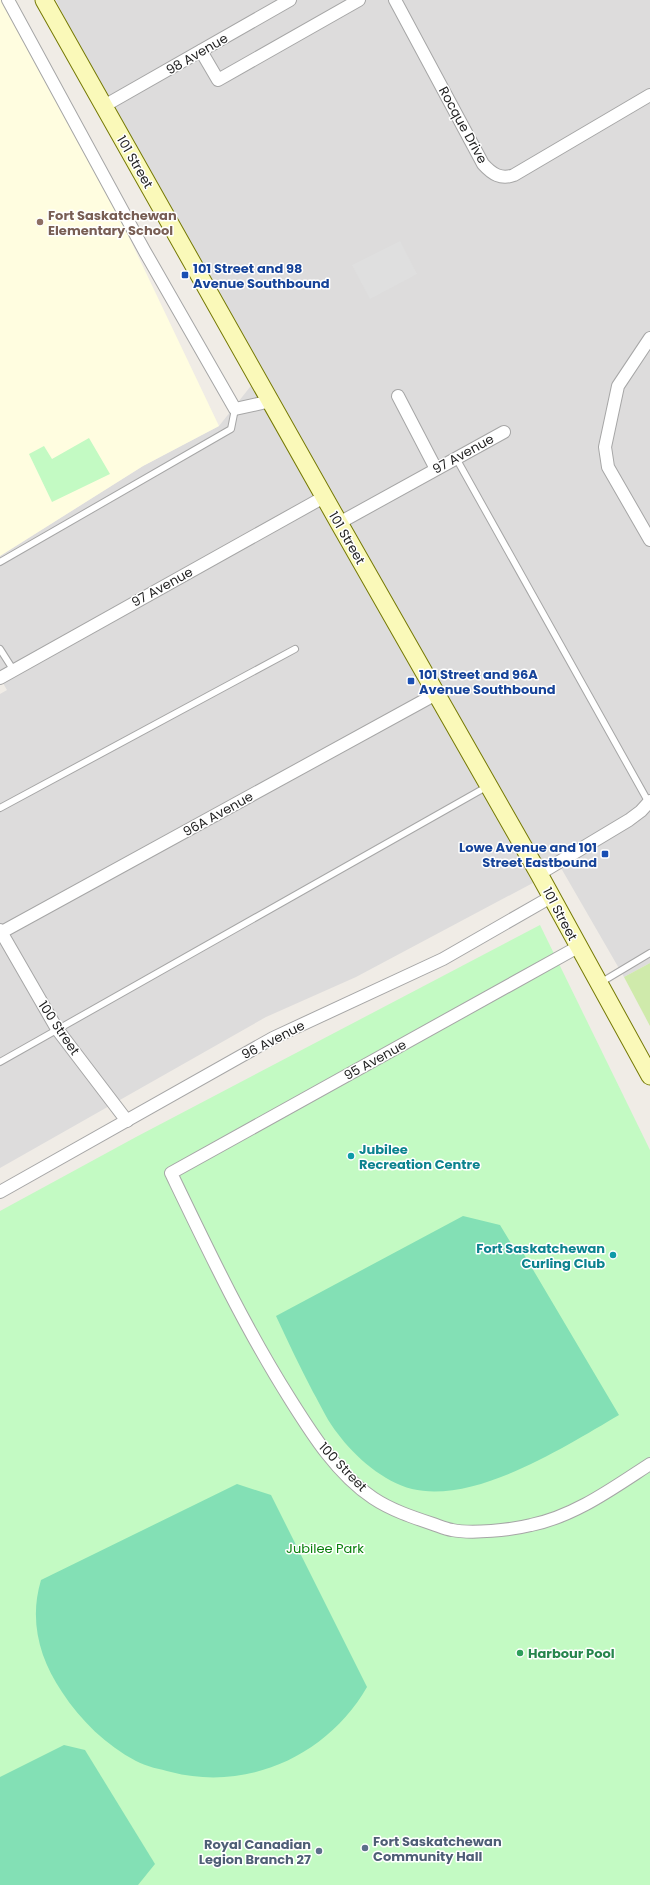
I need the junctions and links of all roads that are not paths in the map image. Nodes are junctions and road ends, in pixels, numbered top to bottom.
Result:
1 (8, 0) edge
2 (44, 0) edge
3 (290, 0) edge
4 (359, 0) edge
5 (395, 0) edge
6 (201, 51) junction
7 (650, 95) edge
8 (104, 106) junction
9 (650, 338) edge
10 (398, 396) dead end
11 (271, 401) junction
12 (235, 409) junction
13 (504, 432) dead end
14 (456, 458) junction
15 (436, 469) junction
16 (324, 497) junction
17 (339, 523) junction
18 (650, 540) edge
19 (0, 562) edge
20 (0, 649) edge
21 (295, 649) dead end
22 (14, 670) junction
23 (0, 678) edge
24 (436, 694) junction
25 (489, 786) junction
26 (650, 802) edge
27 (0, 808) edge
28 (539, 874) junction
29 (551, 897) junction
30 (0, 932) edge
31 (578, 947) junction
32 (650, 953) edge
33 (598, 983) junction
34 (57, 1029) junction
35 (0, 1062) edge
36 (650, 1076) edge
37 (127, 1121) junction
38 (172, 1173) joint
39 (0, 1192) edge
40 (650, 1464) edge

1 - 12 street
2 - 8 street, 101 Street
3 - 6 street, 98 Avenue
4 - 6 street
5 - 7 street, Rocque Drive
6 - 8 street, 98 Avenue
8 - 11 street, 101 Street
9 - 18 street
10 - 15 street
11 - 12 street
11 - 16 street, 101 Street
12 - 19 lane
13 - 14 street, 97 Avenue
14 - 15 street, 97 Avenue
14 - 26 lane
15 - 17 street, 97 Avenue
16 - 17 street, 101 Street
16 - 22 street, 97 Avenue
17 - 24 street, 101 Street
20 - 22 lane
21 - 27 lane
22 - 23 street, 97 Avenue
24 - 25 street, 101 Street
24 - 30 street, 96A Avenue
25 - 28 street, 101 Street
25 - 34 lane
26 - 28 street
28 - 29 street, 101 Street
29 - 31 street, 101 Street
29 - 37 street, 96 Avenue
30 - 34 street, 100 Street
31 - 33 street, 101 Street
31 - 38 street, 95 Avenue
32 - 33 lane
33 - 36 street, 101 Street
34 - 35 lane
34 - 37 street, 100 Street
37 - 39 street, 96 Avenue
38 - 40 street, 100 Street

